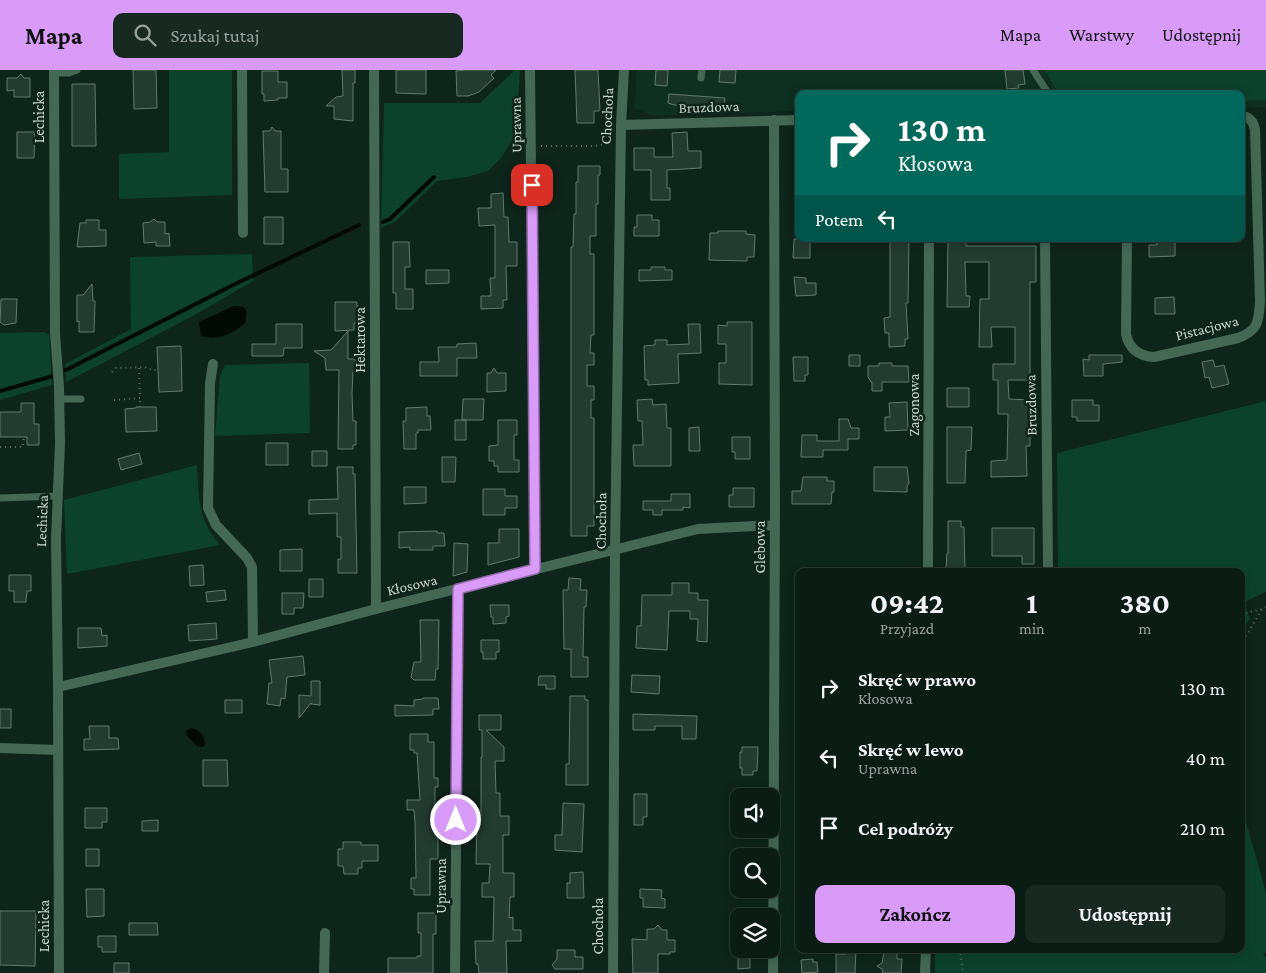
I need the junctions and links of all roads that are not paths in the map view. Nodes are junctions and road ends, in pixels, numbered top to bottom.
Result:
1 (77, 70) edge
2 (242, 70) edge
3 (374, 70) edge
4 (530, 70) edge
5 (624, 70) edge
6 (702, 70) edge
7 (1033, 70) edge
8 (54, 71) edge
9 (701, 78) dead end
10 (1046, 90) dead end
11 (1245, 116) edge
12 (774, 120) junction
13 (795, 120) edge
14 (621, 124) junction
15 (243, 233) dead end
16 (929, 242) edge
17 (1045, 242) edge
18 (1127, 242) edge
19 (213, 364) dead end
20 (81, 398) dead end
21 (59, 399) junction
22 (58, 496) junction
23 (0, 498) edge
24 (775, 525) junction
25 (615, 549) junction
26 (928, 568) edge
27 (1048, 568) edge
28 (535, 569) junction
29 (458, 589) junction
30 (376, 609) junction
31 (253, 642) junction
32 (58, 687) junction
33 (0, 748) edge
34 (58, 750) junction
35 (324, 933) dead end
36 (926, 953) edge
37 (59, 973) edge
38 (324, 973) edge
39 (455, 973) edge
40 (613, 973) edge
41 (773, 973) edge
42 (926, 973) edge

1 - 8 lane
2 - 15 street
3 - 30 street, Hektarowa
4 - 28 street, Uprawna
5 - 14 street, Chochoła
6 - 9 lane
7 - 10 lane
8 - 21 street, Lechicka
11 - 18 street, Pistacjowa
12 - 13 street, Bruzdowa
12 - 14 street, Bruzdowa
12 - 24 street, Glebowa
14 - 25 street, Chochoła
16 - 26 street, Zagonowa
17 - 27 street, Bruzdowa
19 - 31 street
20 - 21 lane
21 - 22 street, Lechicka
22 - 23 lane
22 - 32 street, Lechicka
24 - 25 street, Kłosowa
24 - 41 street, Glebowa
25 - 28 street, Kłosowa
25 - 40 street, Chochoła
28 - 29 street, Kłosowa
29 - 30 street, Kłosowa
29 - 39 street, Uprawna
30 - 31 street, Kłosowa
31 - 32 street, Kłosowa
32 - 34 street, Lechicka
33 - 34 street
34 - 37 street, Lechicka
35 - 38 street
36 - 42 street

